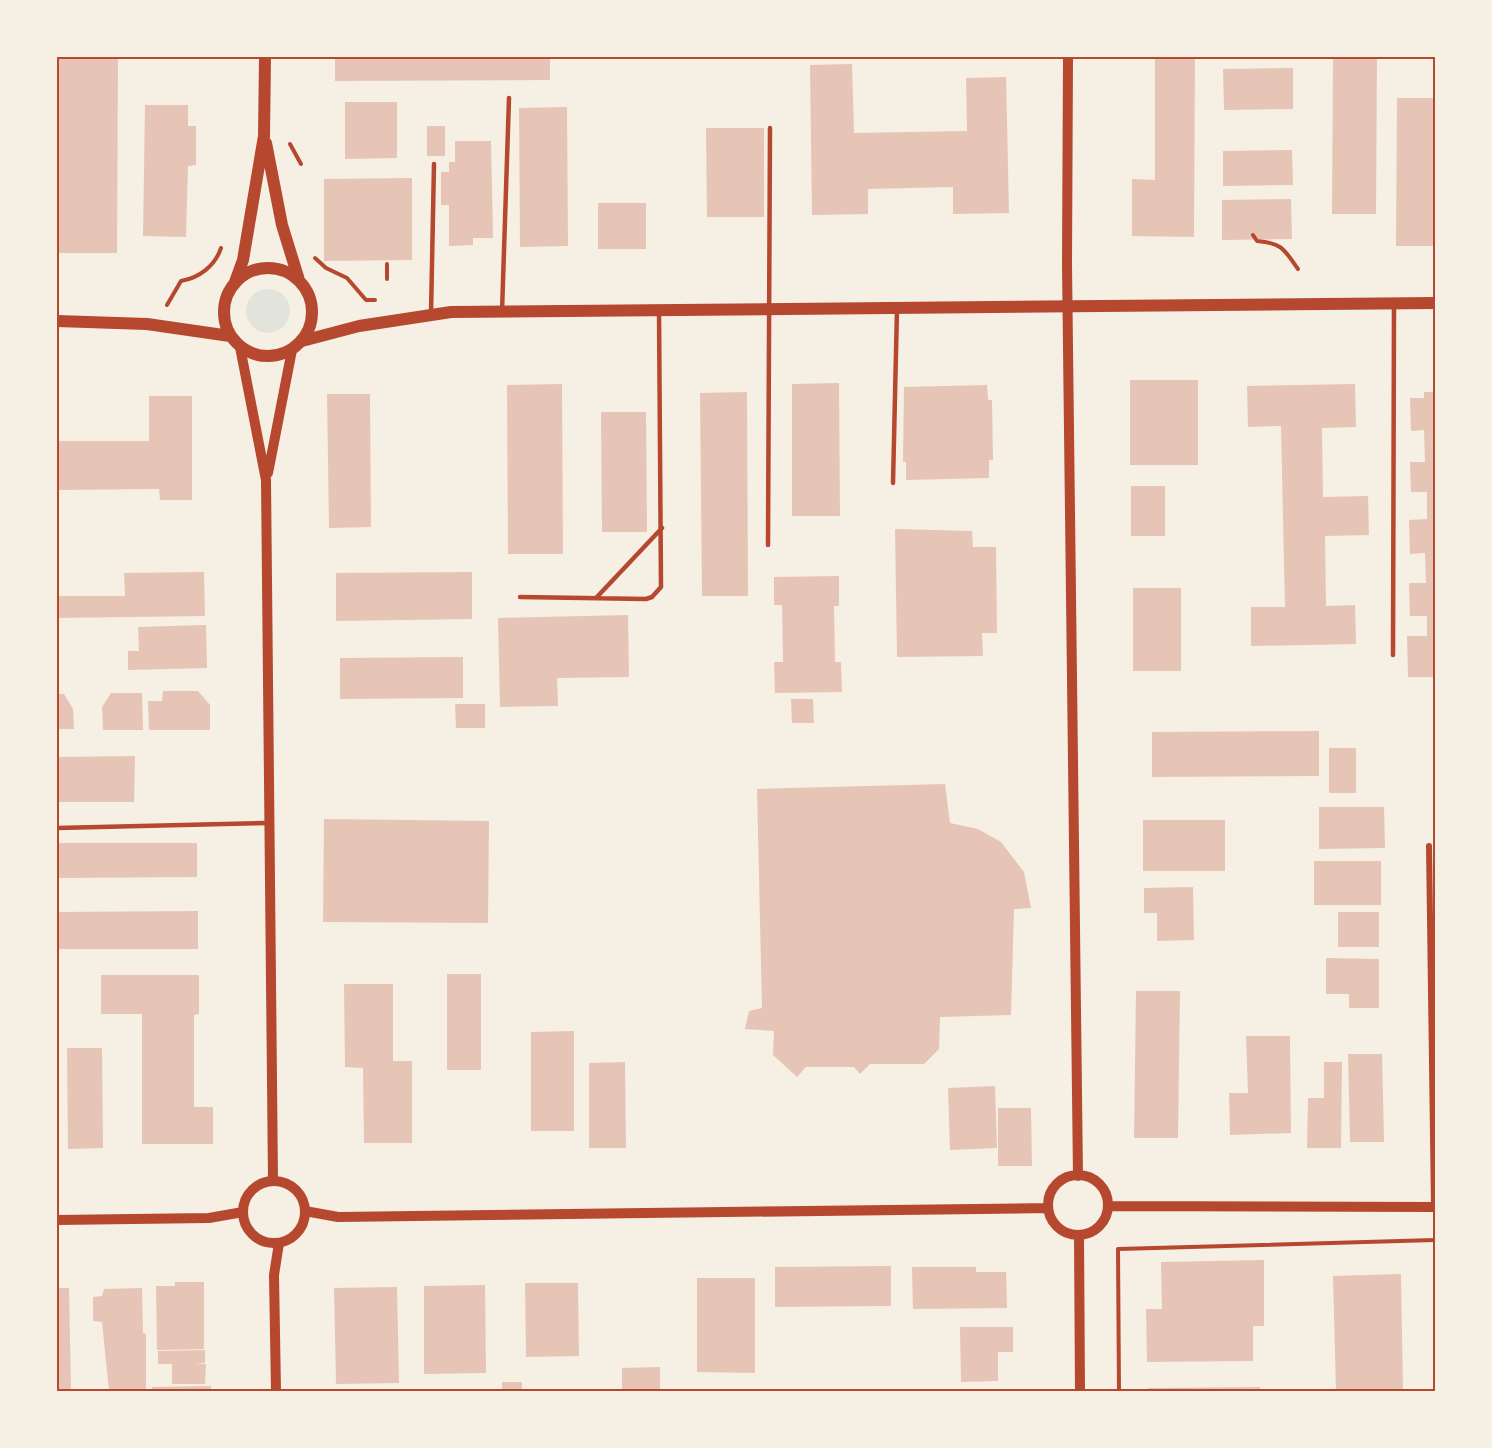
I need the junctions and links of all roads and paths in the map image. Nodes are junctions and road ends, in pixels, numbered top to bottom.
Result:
1 (265, 57) edge
2 (1068, 57) edge
3 (509, 98) dead end
4 (770, 128) dead end
5 (264, 136) junction
6 (434, 164) dead end
7 (1253, 235) dead end
8 (223, 243) dead end
9 (310, 250) dead end
10 (387, 264) dead end
11 (1298, 269) dead end
12 (387, 279) dead end
13 (299, 280) junction
14 (235, 282) junction
15 (378, 300) dead end
16 (1435, 303) edge
17 (1394, 304) junction
18 (162, 305) dead end
19 (1068, 308) junction
20 (897, 309) junction
21 (659, 310) junction
22 (770, 310) junction
23 (502, 312) junction
24 (431, 315) junction
25 (57, 321) edge
26 (230, 336) junction
27 (302, 341) junction
28 (240, 347) junction
29 (292, 350) junction
30 (266, 480) junction
31 (893, 483) dead end
32 (662, 528) junction
33 (768, 545) dead end
34 (520, 597) dead end
35 (596, 598) junction
36 (1393, 655) dead end
37 (269, 823) junction
38 (57, 828) edge
39 (1429, 846) dead end
40 (1078, 1176) junction
41 (273, 1180) junction
42 (1108, 1206) junction
43 (1435, 1207) edge
44 (1048, 1208) junction
45 (305, 1211) junction
46 (243, 1212) junction
47 (57, 1220) edge
48 (1079, 1235) junction
49 (1435, 1240) edge
50 (279, 1243) junction
51 (276, 1391) edge
52 (1080, 1391) edge
53 (1119, 1391) edge

1 - 5 main road
2 - 19 street
3 - 23 lane
4 - 22 lane
5 - 13 main road
5 - 14 main road
6 - 24 lane
7 - 11 path
8 - 18 path
9 - 15 path
10 - 12 path
13 - 14 main road
13 - 27 main road
14 - 26 main road
16 - 17 main road
17 - 19 main road
17 - 36 lane
19 - 20 main road
19 - 40 street
20 - 22 main road
20 - 31 lane
21 - 22 main road
21 - 23 main road
21 - 32 lane
22 - 33 lane
23 - 24 main road
24 - 27 main road
25 - 26 main road
26 - 28 main road
27 - 29 main road
28 - 29 main road
28 - 30 street
29 - 30 street
30 - 37 street
32 - 35 lane
32 - 35 lane
34 - 35 lane
37 - 38 lane
37 - 41 street
39 - 43 street
40 - 42 street
40 - 44 street
41 - 45 street
41 - 46 street
42 - 43 street
42 - 48 street
44 - 45 street
44 - 48 street
45 - 50 street
46 - 47 street
46 - 50 street
48 - 52 street
49 - 53 path
50 - 51 street

